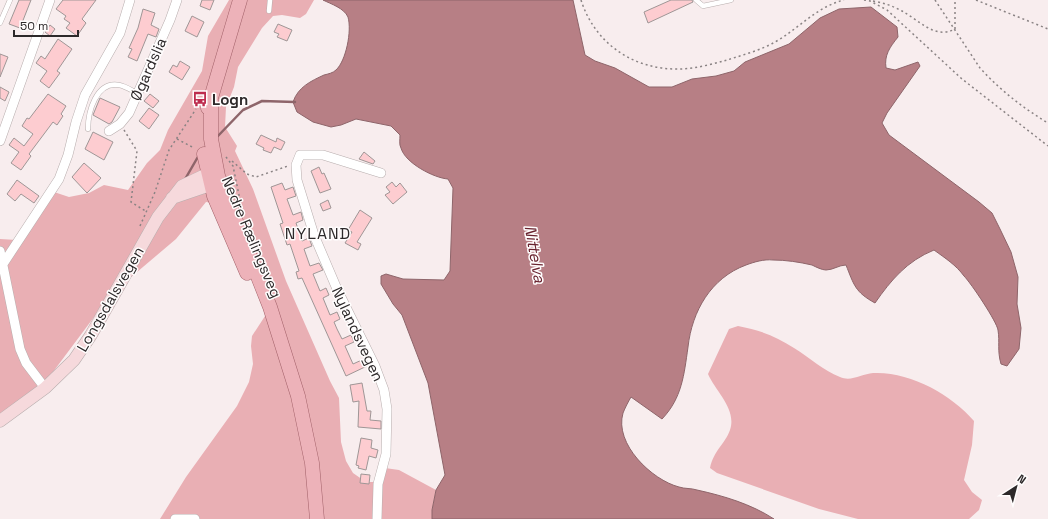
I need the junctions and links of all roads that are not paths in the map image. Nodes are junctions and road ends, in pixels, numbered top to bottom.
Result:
1 (10, 0) edge
2 (50, 0) edge
3 (130, 0) edge
4 (177, 0) edge
5 (240, 0) edge
6 (270, 0) edge
7 (696, 0) edge
8 (731, 0) edge
9 (269, 11) dead end
10 (0, 23) edge
11 (137, 93) junction
12 (88, 129) dead end
13 (110, 131) dead end
14 (0, 141) edge
15 (381, 173) dead end
16 (212, 178) junction
17 (0, 251) edge
18 (3, 264) junction
19 (45, 388) junction
20 (0, 421) edge
21 (175, 519) edge
22 (195, 519) edge
23 (317, 519) edge
24 (377, 519) edge

1 - 10 lane
2 - 14 street
3 - 18 street
4 - 11 street, Øgardslia
5 - 16 main road, Nedre Rælingsveg
6 - 9 lane
7 - 8 lane
11 - 12 lane
11 - 13 street, Øgardslia
15 - 24 street, Nylandsvegen
16 - 19 main road, Longsdalsvegen
16 - 23 main road, Nedre Rælingsveg
17 - 18 street
18 - 19 street
19 - 20 main road, Longsdalsvegen
21 - 22 street

